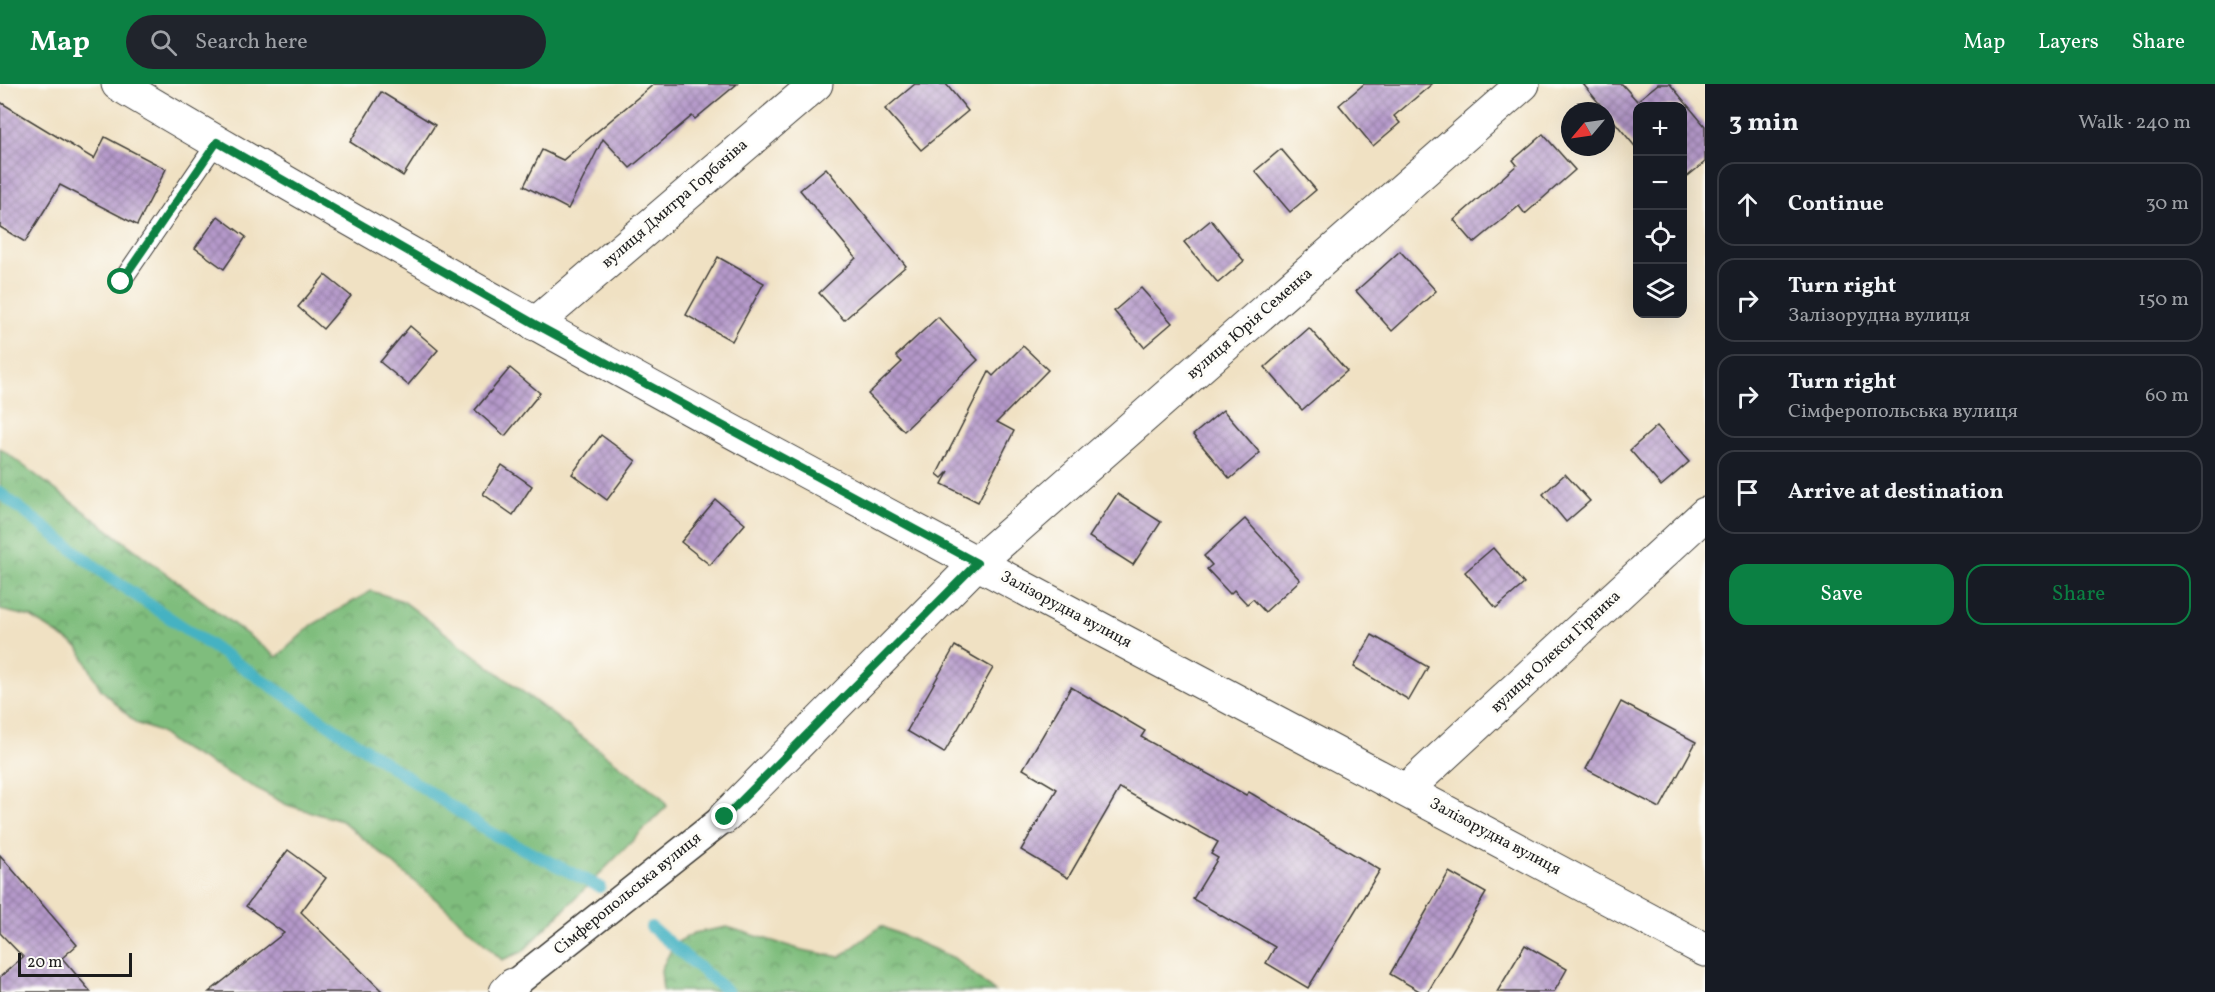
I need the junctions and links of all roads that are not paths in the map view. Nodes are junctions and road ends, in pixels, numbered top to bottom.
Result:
1 (816, 84) edge
2 (1523, 84) edge
3 (125, 86) edge
4 (217, 142) junction
5 (121, 282) dead end
6 (535, 324) junction
7 (1705, 514) edge
8 (977, 563) junction
9 (1406, 790) junction
10 (725, 817) joint
11 (1705, 950) edge
12 (509, 989) edge

1 - 6 street, вулиця Дмитра Горбачіва
2 - 8 street, вулиця Юрія Семенка
3 - 4 street, Залізорудна вулиця
4 - 5 lane
4 - 6 street, Залізорудна вулиця
6 - 8 street, Залізорудна вулиця
7 - 9 street, вулиця Олекси Гірника
8 - 9 street, Залізорудна вулиця
8 - 10 street, Сімферопольська вулиця
9 - 11 street, Залізорудна вулиця
10 - 12 street, Сімферопольська вулиця

